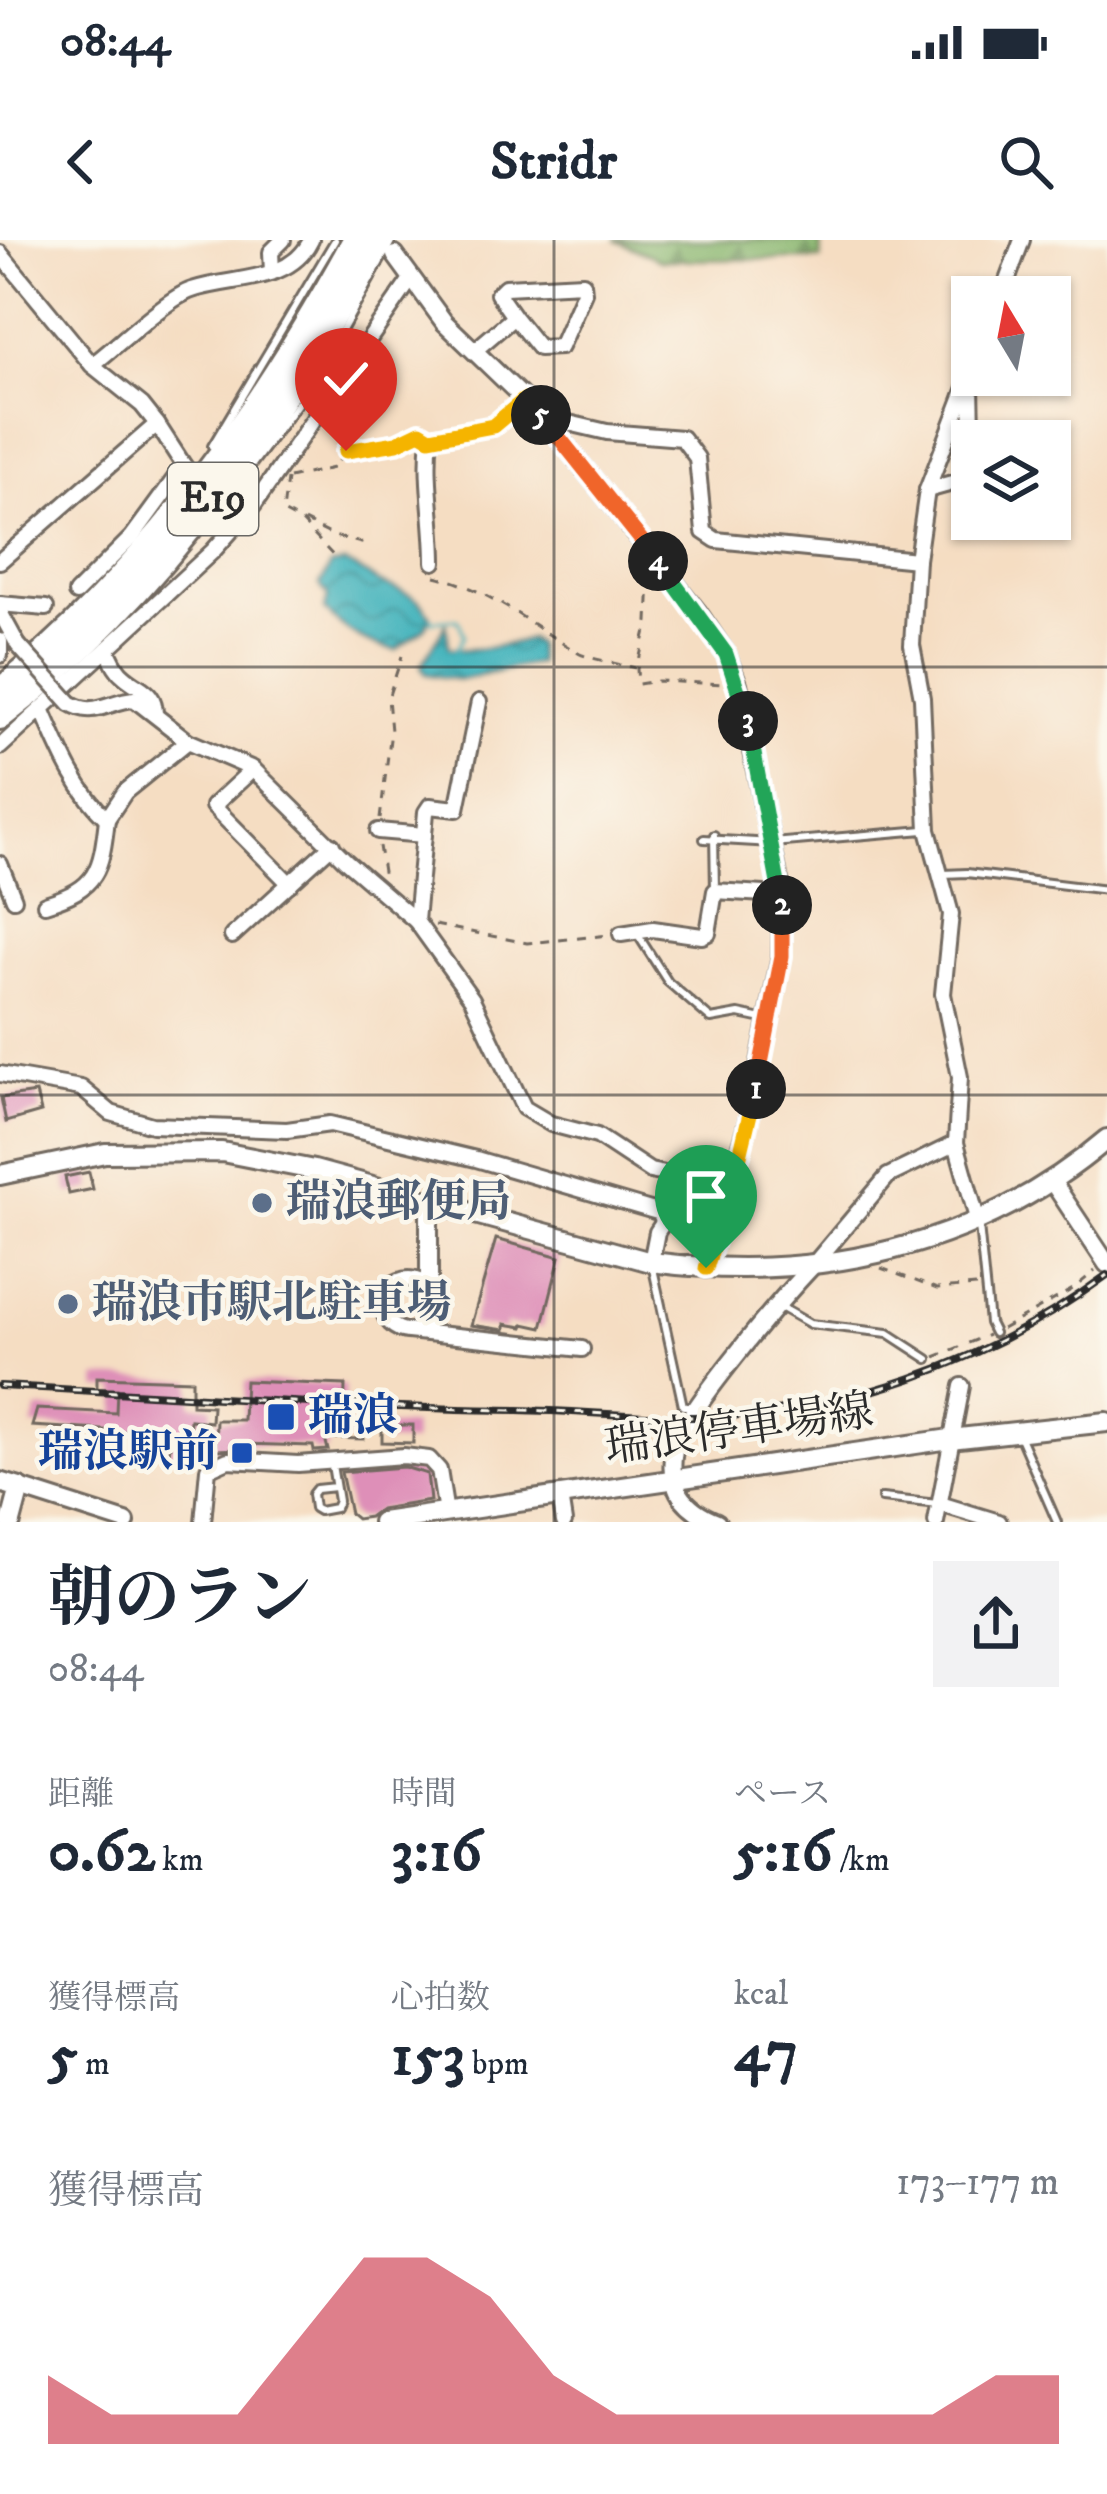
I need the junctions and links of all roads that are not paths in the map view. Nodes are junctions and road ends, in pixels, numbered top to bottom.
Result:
1 (284, 240) edge
2 (310, 240) edge
3 (335, 240) edge
4 (355, 240) edge
5 (1022, 240) edge
6 (388, 245) edge
7 (0, 253) edge
8 (272, 272) junction
9 (1009, 276) edge
10 (411, 278) junction
11 (514, 317) junction
12 (475, 351) junction
13 (92, 365) junction
14 (963, 396) edge
15 (972, 396) edge
16 (524, 400) junction
17 (543, 417) junction
18 (158, 424) junction
19 (927, 490) junction
20 (222, 516) dead end
21 (188, 517) junction
22 (232, 530) junction
23 (916, 560) junction
24 (0, 561) edge
25 (434, 569) road end
26 (76, 592) dead end
27 (0, 608) edge
28 (46, 608) dead end
29 (0, 641) edge
30 (107, 649) junction
31 (0, 655) edge
32 (0, 692) edge
33 (479, 702) dead end
34 (43, 711) junction
35 (155, 714) junction
36 (0, 717) edge
37 (188, 741) junction
38 (0, 748) edge
39 (254, 769) junction
40 (107, 819) junction
41 (928, 830) junction
42 (378, 831) road end
43 (424, 835) junction
44 (714, 838) junction
45 (704, 839) dead end
46 (772, 843) junction
47 (332, 845) junction
48 (0, 864) edge
49 (943, 874) junction
50 (290, 884) junction
51 (1107, 890) edge
52 (715, 891) junction
53 (782, 895) junction
54 (14, 899) dead end
55 (45, 904) dead end
56 (416, 921) junction
57 (628, 933) joint
58 (232, 936) dead end
59 (770, 1021) junction
60 (0, 1074) edge
61 (221, 1127) junction
62 (1107, 1139) edge
63 (956, 1143) junction
64 (222, 1153) junction
65 (0, 1175) edge
66 (1052, 1181) junction
67 (429, 1204) junction
68 (670, 1218) junction
69 (978, 1222) junction
70 (711, 1246) junction
71 (651, 1262) junction
72 (1106, 1263) edge
73 (814, 1264) junction
74 (706, 1268) junction
75 (429, 1289) junction
76 (776, 1304) junction
77 (408, 1331) junction
78 (994, 1333) road end
79 (582, 1349) dead end
80 (928, 1359) road end
81 (962, 1386) dead end
82 (702, 1406) junction
83 (1107, 1423) edge
84 (1017, 1432) junction
85 (950, 1439) junction
86 (332, 1461) junction
87 (673, 1479) junction
88 (0, 1482) edge
89 (335, 1486) junction
90 (20, 1488) junction
91 (560, 1496) junction
92 (882, 1498) dead end
93 (940, 1504) junction
94 (13, 1516) edge
95 (447, 1517) edge
96 (695, 1517) edge
97 (127, 1522) edge
98 (203, 1522) edge
99 (382, 1522) edge
100 (564, 1522) edge
101 (717, 1522) edge
102 (937, 1522) edge
103 (999, 1522) edge
104 (1058, 1522) edge

1 - 8 street
2 - 8 street
3 - 21 lane
4 - 21 highway, E19
5 - 9 street
6 - 10 street
6 - 21 highway, E19
7 - 13 street
8 - 13 street
10 - 12 street
10 - 22 street
11 - 11 street
11 - 12 street
12 - 16 street
13 - 18 street
14 - 19 street
15 - 19 street
16 - 17 street
16 - 25 street
17 - 23 street
17 - 46 street
18 - 24 street
18 - 26 street
19 - 23 street
20 - 22 street
21 - 32 highway, E19
21 - 36 highway, E19
22 - 30 street
23 - 41 street
27 - 28 street
27 - 35 street, bridge
29 - 31 street
30 - 34 street
30 - 35 street
33 - 43 street
34 - 38 street
34 - 40 street
35 - 37 street
37 - 39 street
37 - 40 street
39 - 47 street
39 - 50 street
40 - 55 street
41 - 46 lane
41 - 49 street
42 - 43 street
43 - 56 street
44 - 45 lane
44 - 46 lane
44 - 52 lane
46 - 53 street
47 - 50 street
47 - 56 street
48 - 54 street
49 - 51 lane
49 - 63 street
50 - 58 street
52 - 53 street
52 - 57 street
53 - 59 street
56 - 68 street
57 - 59 lane
59 - 70 street
60 - 61 street
61 - 64 street
61 - 68 street
62 - 66 main road
63 - 69 street
63 - 73 street
64 - 65 main road
64 - 67 main road
66 - 69 main road
66 - 72 street
67 - 71 main road
67 - 75 street
68 - 70 street
68 - 71 street
69 - 73 main road
69 - 78 lane
70 - 74 street
71 - 74 main road
71 - 82 lane
73 - 74 main road
73 - 76 street
75 - 77 street
75 - 77 street
76 - 80 lane
76 - 82 street
77 - 79 street
81 - 85 street
82 - 87 street
83 - 84 main road, 瑞浪停車場線
84 - 85 main road, 瑞浪停車場線
84 - 104 lane
85 - 87 main road, 瑞浪停車場線
85 - 93 street
86 - 89 lane
86 - 95 street
86 - 98 street
87 - 91 main road, 瑞浪停車場線
87 - 96 street
88 - 90 main road
89 - 89 lane
90 - 94 main road
90 - 97 street
91 - 95 main road, 瑞浪停車場線
91 - 100 street
92 - 93 lane
93 - 102 street
93 - 103 street
95 - 99 main road, 瑞浪停車場線
96 - 101 street

